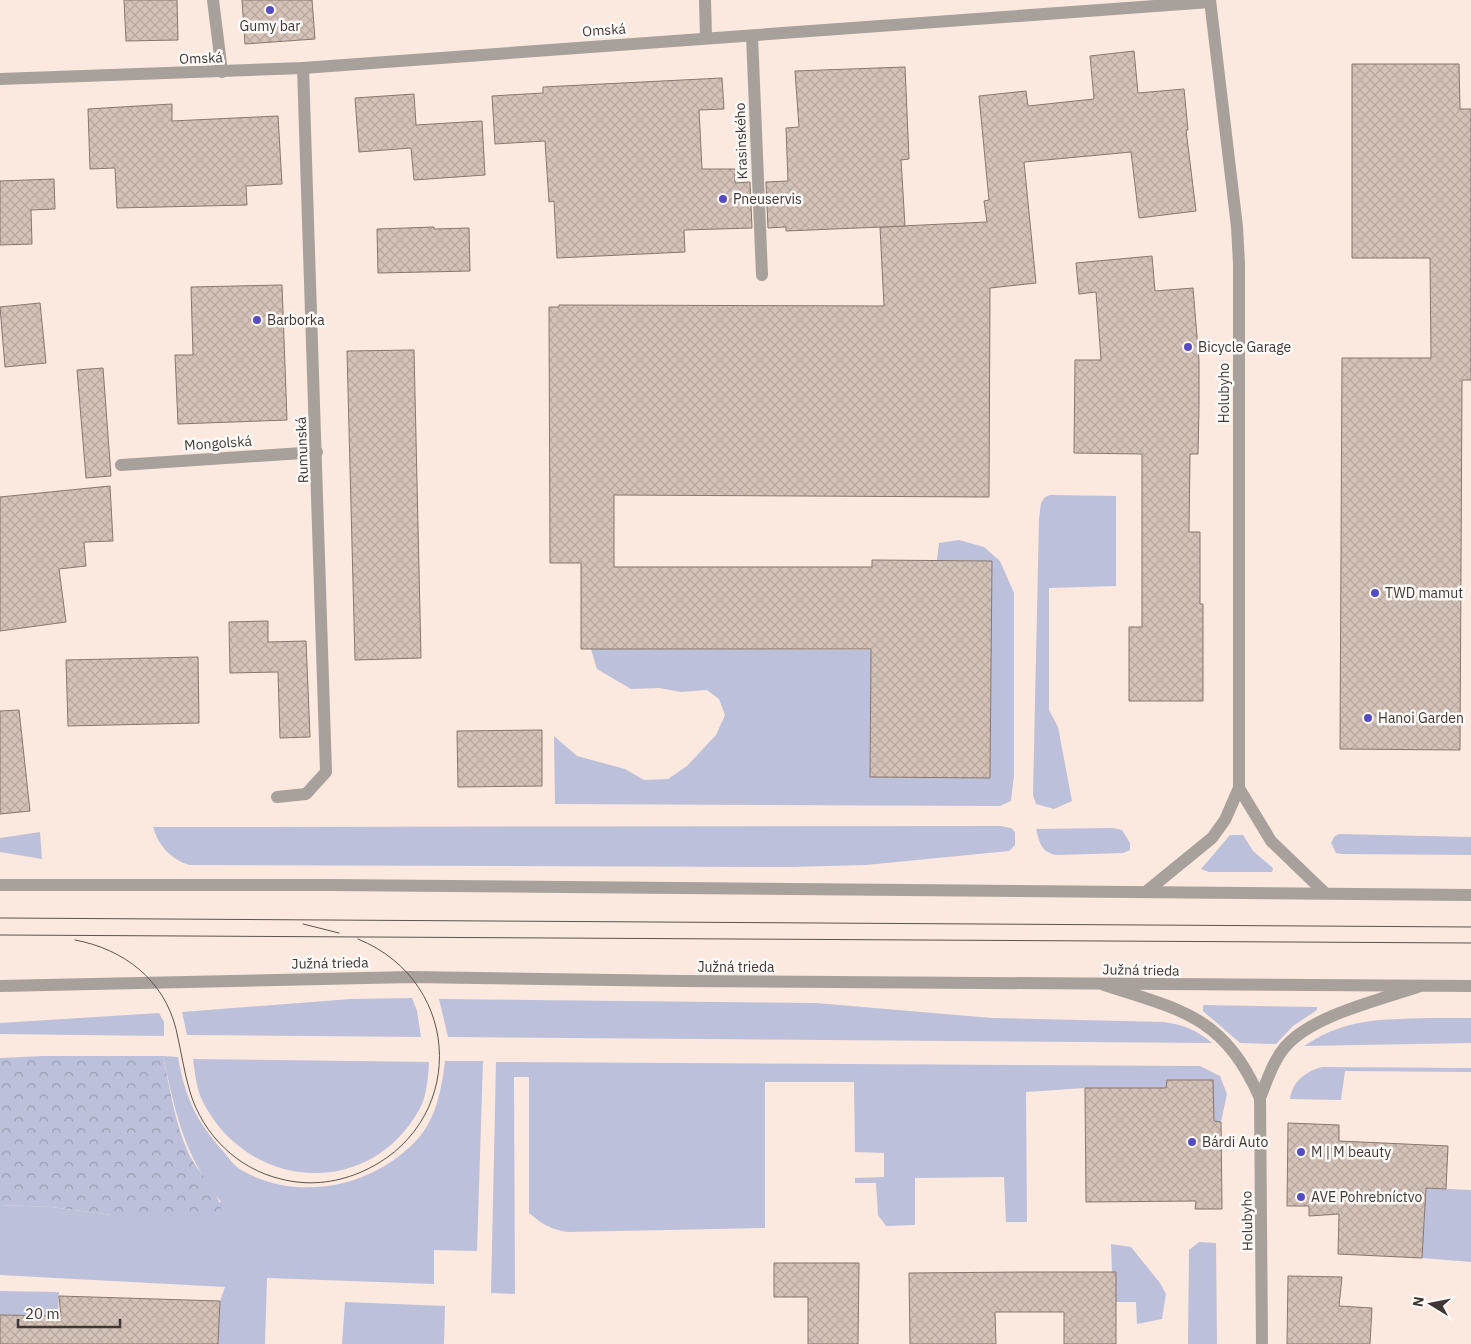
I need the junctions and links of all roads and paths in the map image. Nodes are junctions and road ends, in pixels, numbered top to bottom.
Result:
1 (213, 0) edge
2 (705, 0) edge
3 (1210, 1) edge
4 (752, 36) junction
5 (706, 37) junction
6 (303, 68) junction
7 (222, 72) junction
8 (0, 79) edge
9 (762, 275) dead end
10 (317, 452) junction
11 (121, 465) dead end
12 (1239, 788) junction
13 (277, 797) dead end
14 (0, 885) edge
15 (1147, 891) junction
16 (1325, 894) junction
17 (1471, 895) edge
18 (1100, 984) junction
19 (0, 986) edge
20 (1422, 986) junction
21 (1471, 986) edge
22 (1260, 1098) junction
23 (1262, 1344) edge

1 - 7 street
2 - 5 street
3 - 4 street, Omská
3 - 12 street, Holubyho
4 - 5 street, Omská
4 - 9 street, Krasinského
5 - 6 street, Omská
6 - 7 street, Omská
6 - 10 street, Rumunská
7 - 8 street, Omská
10 - 11 street, Mongolská
10 - 13 street, Rumunská
12 - 15 street
12 - 16 street
14 - 15 street
15 - 16 street
16 - 17 street
18 - 19 street, Južná trieda
18 - 20 street, Južná trieda
18 - 22 street
20 - 21 street, Južná trieda
20 - 22 street
22 - 23 street, Holubyho

